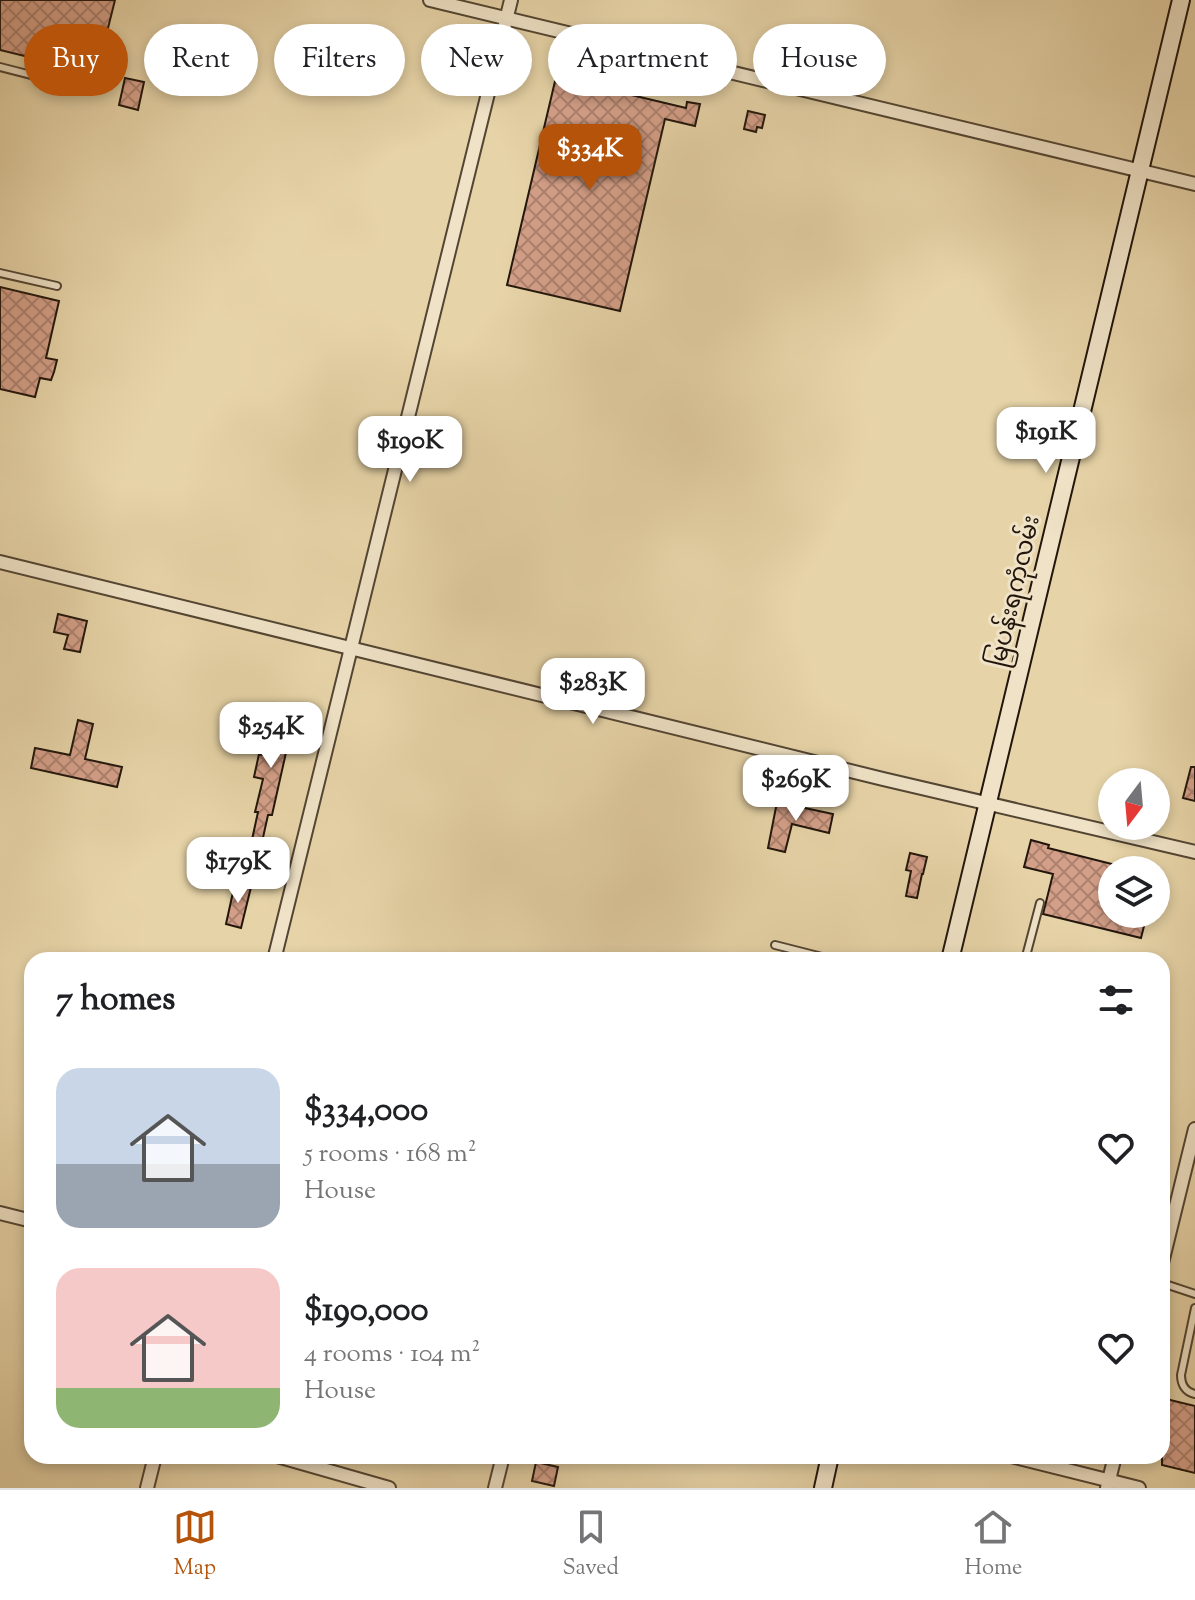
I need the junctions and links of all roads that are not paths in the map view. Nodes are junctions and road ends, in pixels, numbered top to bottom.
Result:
1 (430, 0) edge
2 (511, 0) edge
3 (1181, 0) edge
4 (506, 19) junction
5 (0, 67) edge
6 (24, 73) edge
7 (1139, 170) junction
8 (1195, 184) edge
9 (0, 273) edge
10 (57, 286) dead end
11 (0, 562) edge
12 (351, 648) junction
13 (988, 803) junction
14 (1195, 852) edge
15 (1040, 903) dead end
16 (775, 945) dead end
17 (276, 952) edge
18 (803, 952) edge
19 (952, 952) edge
20 (1027, 952) edge
21 (1195, 1129) edge
22 (0, 1213) edge
23 (24, 1219) edge
24 (1170, 1231) edge
25 (1170, 1286) edge
26 (1195, 1294) edge
27 (1195, 1308) edge
28 (1195, 1394) edge
29 (153, 1464) edge
30 (305, 1464) edge
31 (501, 1464) edge
32 (828, 1464) edge
33 (1039, 1464) edge
34 (1113, 1464) edge
35 (1108, 1484) edge
36 (147, 1488) edge
37 (389, 1488) edge
38 (495, 1488) edge
39 (823, 1488) edge
40 (1139, 1488) edge

1 - 4 street
2 - 4 street
3 - 7 street, မြပန်းရကုံလမ်း
4 - 7 street
4 - 12 street
5 - 6 lane
7 - 8 street
7 - 13 street, မြပန်းရကုံလမ်း
9 - 10 lane
11 - 12 street
12 - 13 street
12 - 17 street
13 - 14 street
13 - 19 street, မြပန်းရကုံလမ်း
15 - 20 lane
16 - 18 lane
21 - 24 street
22 - 23 street
25 - 26 lane
27 - 28 lane
29 - 36 street
30 - 37 street
31 - 38 street
32 - 39 street
33 - 35 street
34 - 35 street
35 - 40 street

